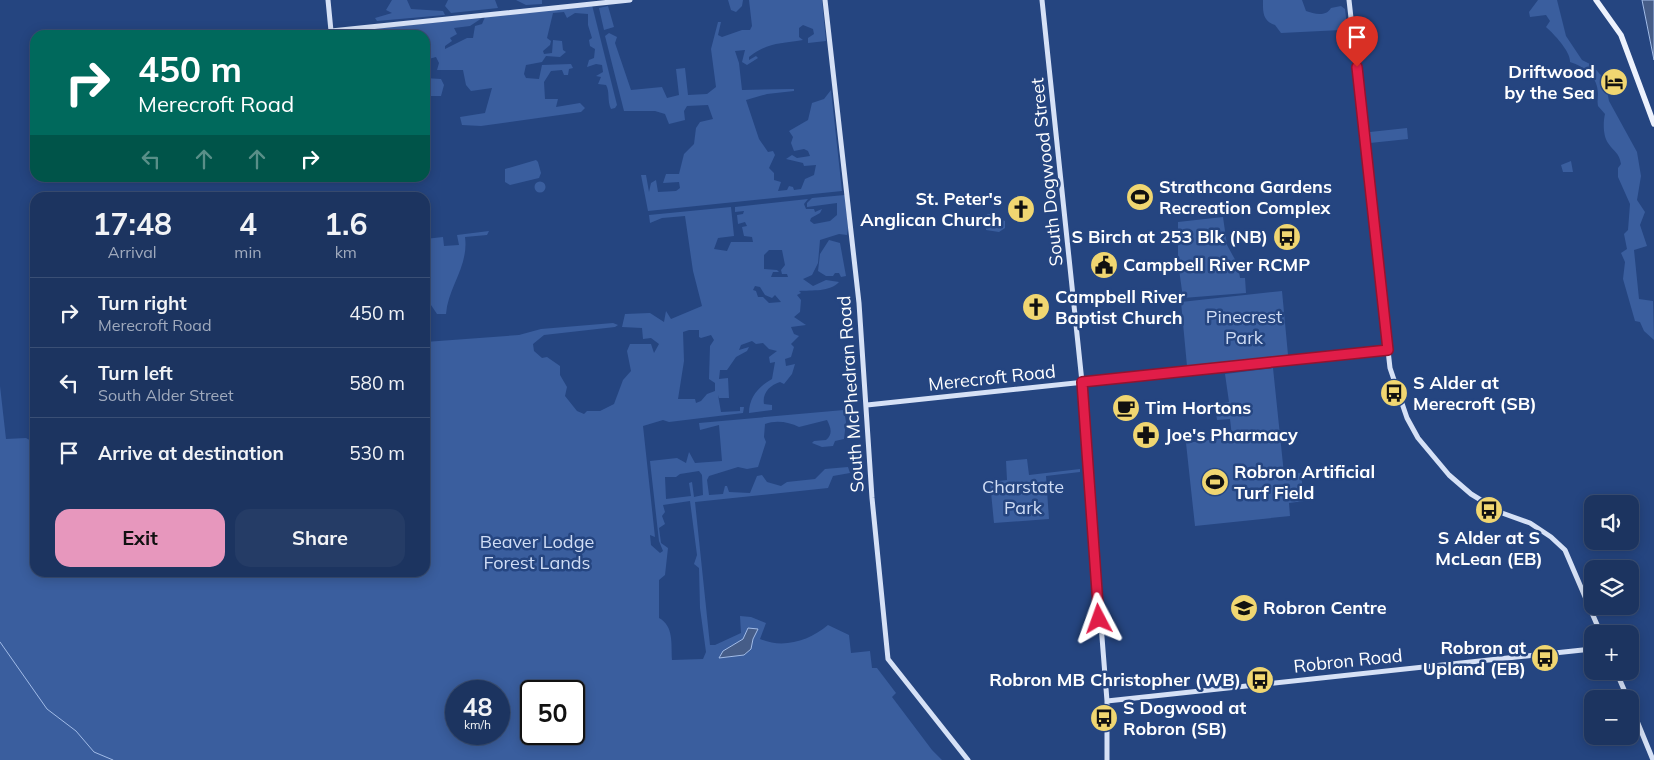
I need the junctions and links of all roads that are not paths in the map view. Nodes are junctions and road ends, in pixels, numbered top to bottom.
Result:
1 (328, 0) edge
2 (630, 0) edge
3 (825, 0) edge
4 (1042, 0) edge
5 (1349, 0) edge
6 (1596, 0) edge
7 (331, 30) edge
8 (341, 30) edge
9 (1654, 124) edge
10 (1388, 350) junction
11 (1082, 382) junction
12 (867, 405) junction
13 (1597, 625) edge
14 (1584, 650) edge
15 (1107, 701) junction
16 (1639, 726) edge
17 (968, 760) edge
18 (1106, 760) edge
19 (1653, 760) edge

1 - 7 street
2 - 8 street
3 - 12 street, South McPhedran Road
4 - 11 street, South Dogwood Street
5 - 10 street
6 - 9 main road
10 - 11 street, Merecroft Road
10 - 13 street
11 - 12 street, Merecroft Road
11 - 15 street, South Dogwood Street
12 - 17 street, South McPhedran Road
14 - 15 street, Robron Road
15 - 18 street, South Dogwood Street
16 - 19 street

